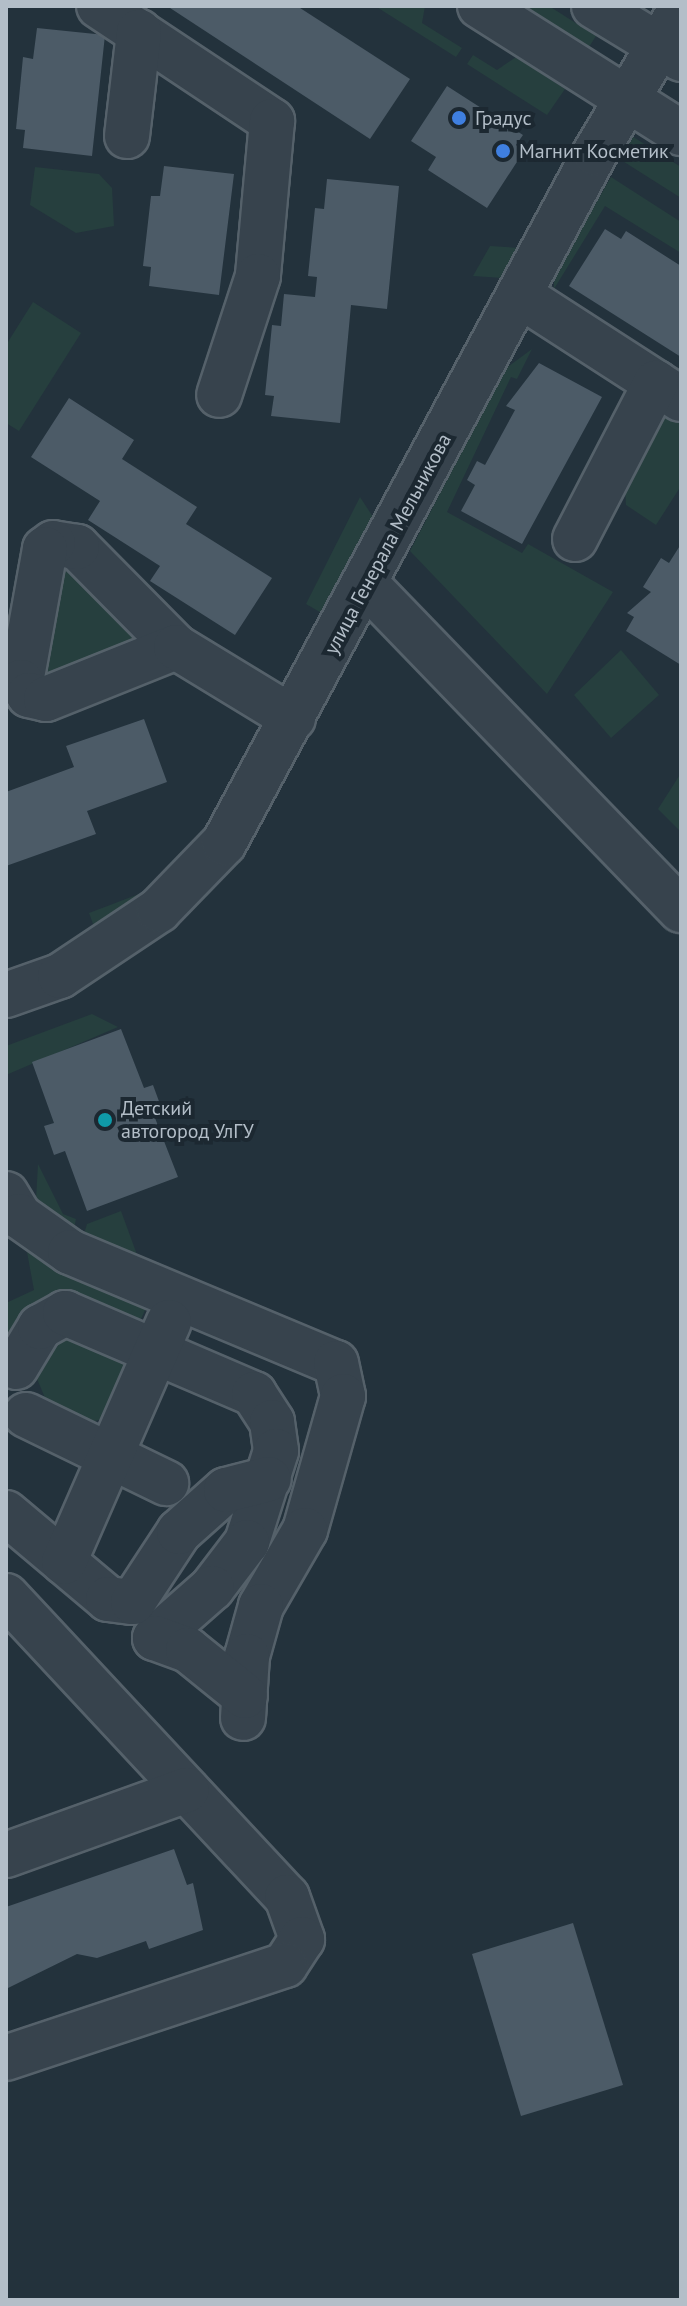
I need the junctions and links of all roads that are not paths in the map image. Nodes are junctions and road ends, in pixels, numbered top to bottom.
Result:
1 (99, 6) edge
2 (480, 6) edge
3 (594, 6) edge
4 (139, 32) junction
5 (674, 38) edge
6 (627, 99) junction
7 (681, 133) edge
8 (127, 136) dead end
9 (521, 296) junction
10 (669, 391) edge
11 (219, 395) dead end
12 (575, 539) dead end
13 (367, 585) junction
14 (176, 647) dead end
15 (293, 718) junction
16 (681, 910) edge
17 (6, 995) edge
18 (6, 1194) edge
19 (179, 1299) junction
20 (157, 1350) junction
21 (11, 1365) edge
22 (16, 1423) edge
23 (111, 1456) junction
24 (269, 1479) junction
25 (166, 1483) dead end
26 (6, 1513) edge
27 (64, 1562) junction
28 (6, 1596) edge
29 (187, 1790) junction
30 (6, 1855) edge
31 (6, 2058) edge

1 - 4 street
2 - 6 street
3 - 5 street
4 - 8 street
4 - 11 street
5 - 6 street, улица Генерала Мельникова
6 - 7 street
6 - 9 street, улица Генерала Мельникова
9 - 10 street
9 - 13 street, улица Генерала Мельникова
10 - 12 street
13 - 15 street, улица Генерала Мельникова
13 - 16 street
14 - 15 street
15 - 17 street, улица Генерала Мельникова
18 - 19 street
19 - 20 street
19 - 24 street
20 - 21 street
20 - 23 street
20 - 24 street
21 - 22 street
22 - 23 street
23 - 25 street
23 - 27 street
24 - 27 street
26 - 27 street
28 - 29 street
29 - 30 street
29 - 31 street

